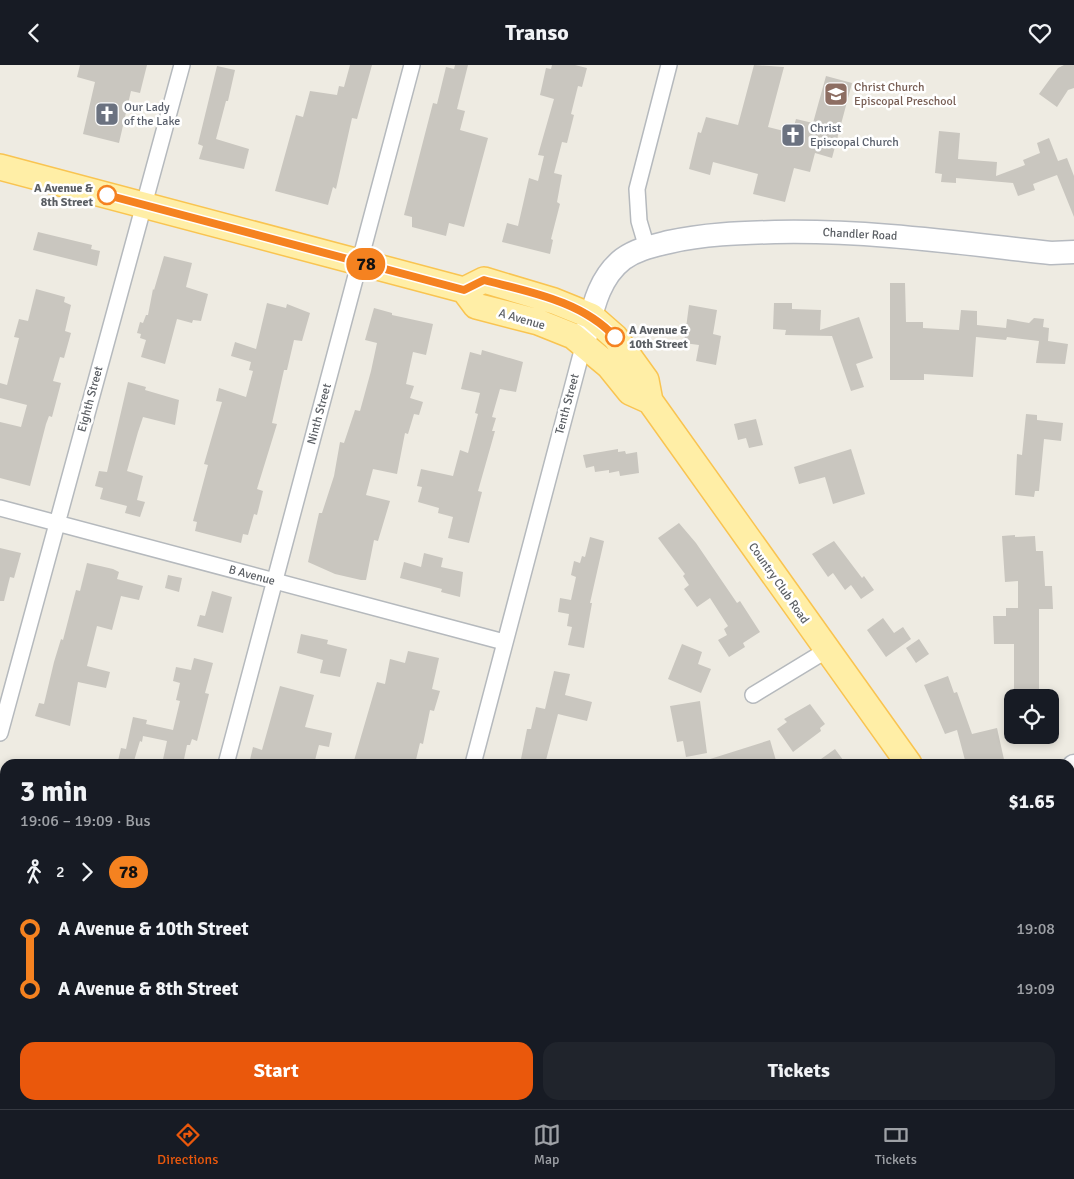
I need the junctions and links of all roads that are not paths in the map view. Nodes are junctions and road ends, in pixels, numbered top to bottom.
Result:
1 (182, 65) edge
2 (412, 65) edge
3 (670, 65) edge
4 (0, 167) edge
5 (144, 205) junction
6 (647, 248) junction
7 (1074, 252) edge
8 (360, 262) junction
9 (464, 290) junction
10 (591, 316) junction
11 (584, 343) junction
12 (650, 401) junction
13 (0, 508) edge
14 (56, 523) junction
15 (275, 581) junction
16 (504, 642) junction
17 (827, 650) junction
18 (754, 695) dead end
19 (0, 733) edge
20 (227, 759) edge
21 (474, 759) edge
22 (905, 759) edge

1 - 5 street, Eighth Street
2 - 8 street, Ninth Street
3 - 6 street
4 - 5 main road
5 - 8 main road
5 - 14 street, Eighth Street
6 - 7 street, Chandler Road
6 - 10 street, Tenth Street
8 - 9 main road
8 - 15 street, Ninth Street
9 - 10 main road
9 - 11 main road, A Avenue
10 - 11 street, Tenth Street
10 - 12 main road, Country Club Road
11 - 12 main road, Country Club Road
11 - 16 street, Tenth Street
12 - 17 main road, Country Club Road
13 - 14 street, B Avenue
14 - 15 street, B Avenue
14 - 19 street, Eighth Street
15 - 16 street, B Avenue
15 - 20 street, Ninth Street
16 - 21 street, Tenth Street
17 - 18 street
17 - 22 main road, Country Club Road

